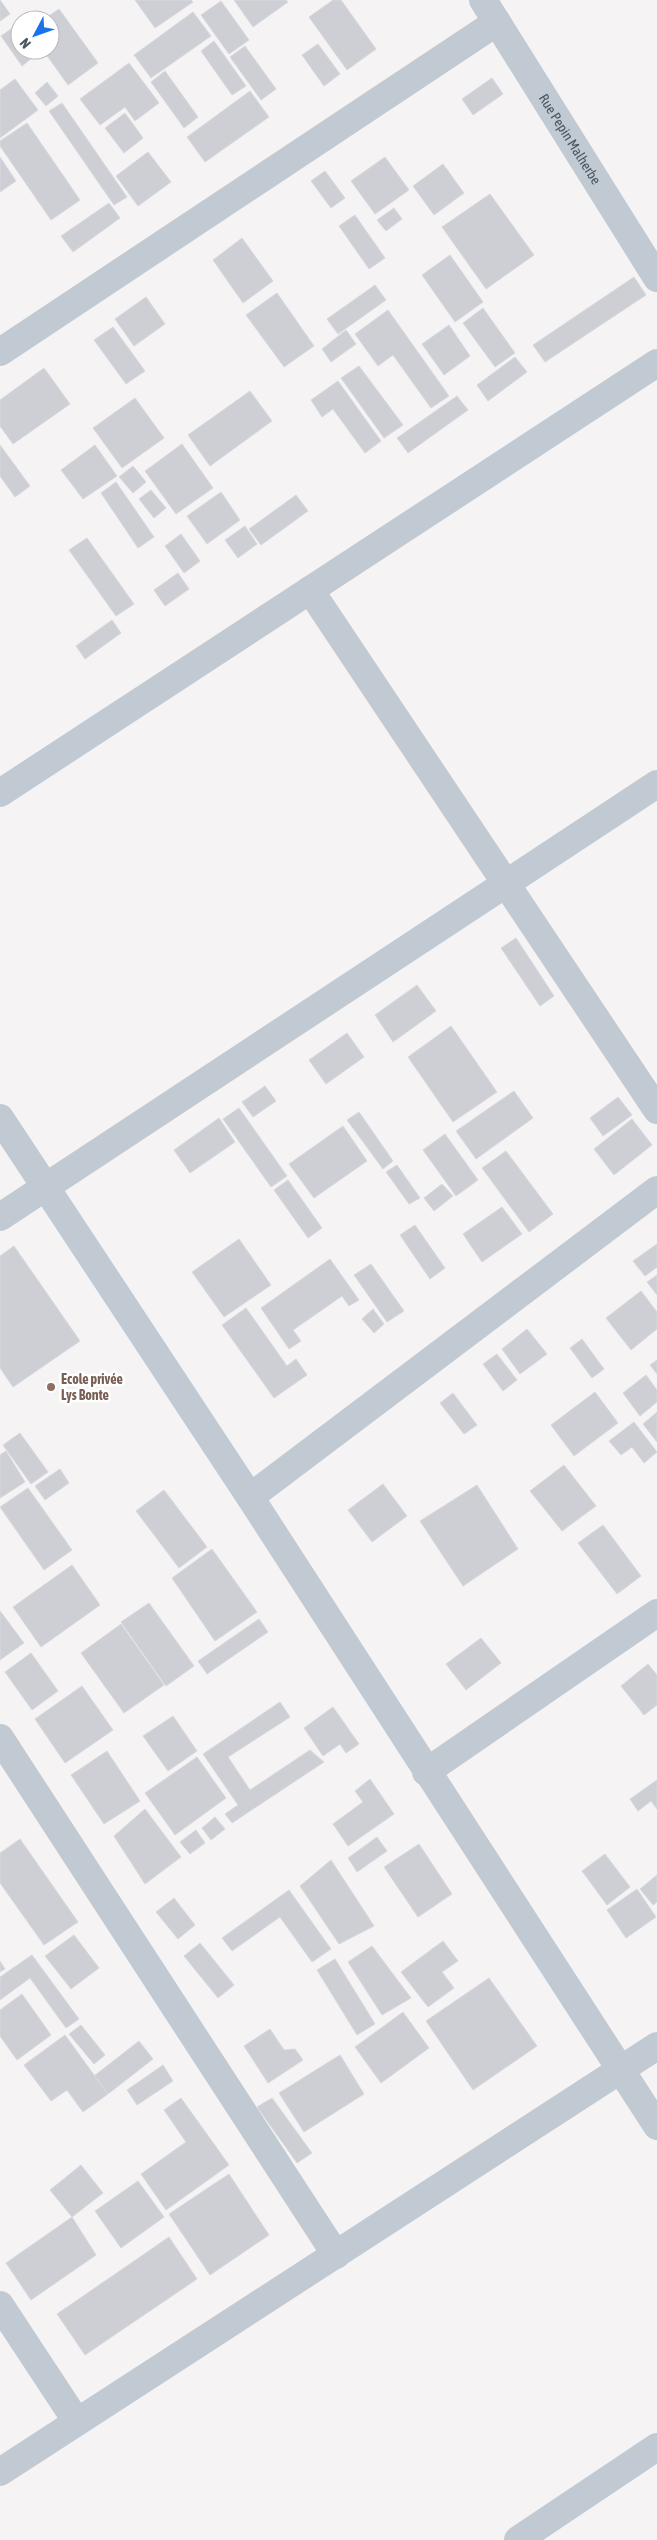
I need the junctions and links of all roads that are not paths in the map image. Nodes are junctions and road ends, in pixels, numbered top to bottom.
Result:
1 (490, 11) edge
2 (657, 278) edge
3 (0, 352) edge
4 (657, 363) edge
5 (310, 590) junction
6 (657, 784) edge
7 (0, 793) edge
8 (506, 883) junction
9 (657, 1110) edge
10 (0, 1118) edge
11 (45, 1187) junction
12 (657, 1190) edge
13 (0, 1218) edge
14 (250, 1497) junction
15 (657, 1613) edge
16 (0, 1738) edge
17 (426, 1772) junction
18 (657, 2046) edge
19 (620, 2070) junction
20 (657, 2126) edge
21 (336, 2256) junction
22 (0, 2305) edge
23 (77, 2422) junction
24 (657, 2447) edge
25 (0, 2472) edge
26 (518, 2540) edge

1 - 2 street, Rue Pepin Malherbe
1 - 3 street
4 - 5 street
5 - 7 street
5 - 8 street
6 - 8 street
8 - 9 street
8 - 11 street
10 - 11 street
11 - 13 street
11 - 14 street
12 - 14 street
14 - 17 street
15 - 17 street
16 - 21 street
17 - 19 street
18 - 19 street
19 - 20 street
19 - 21 street
21 - 23 street
22 - 23 street
23 - 25 street
24 - 26 street

